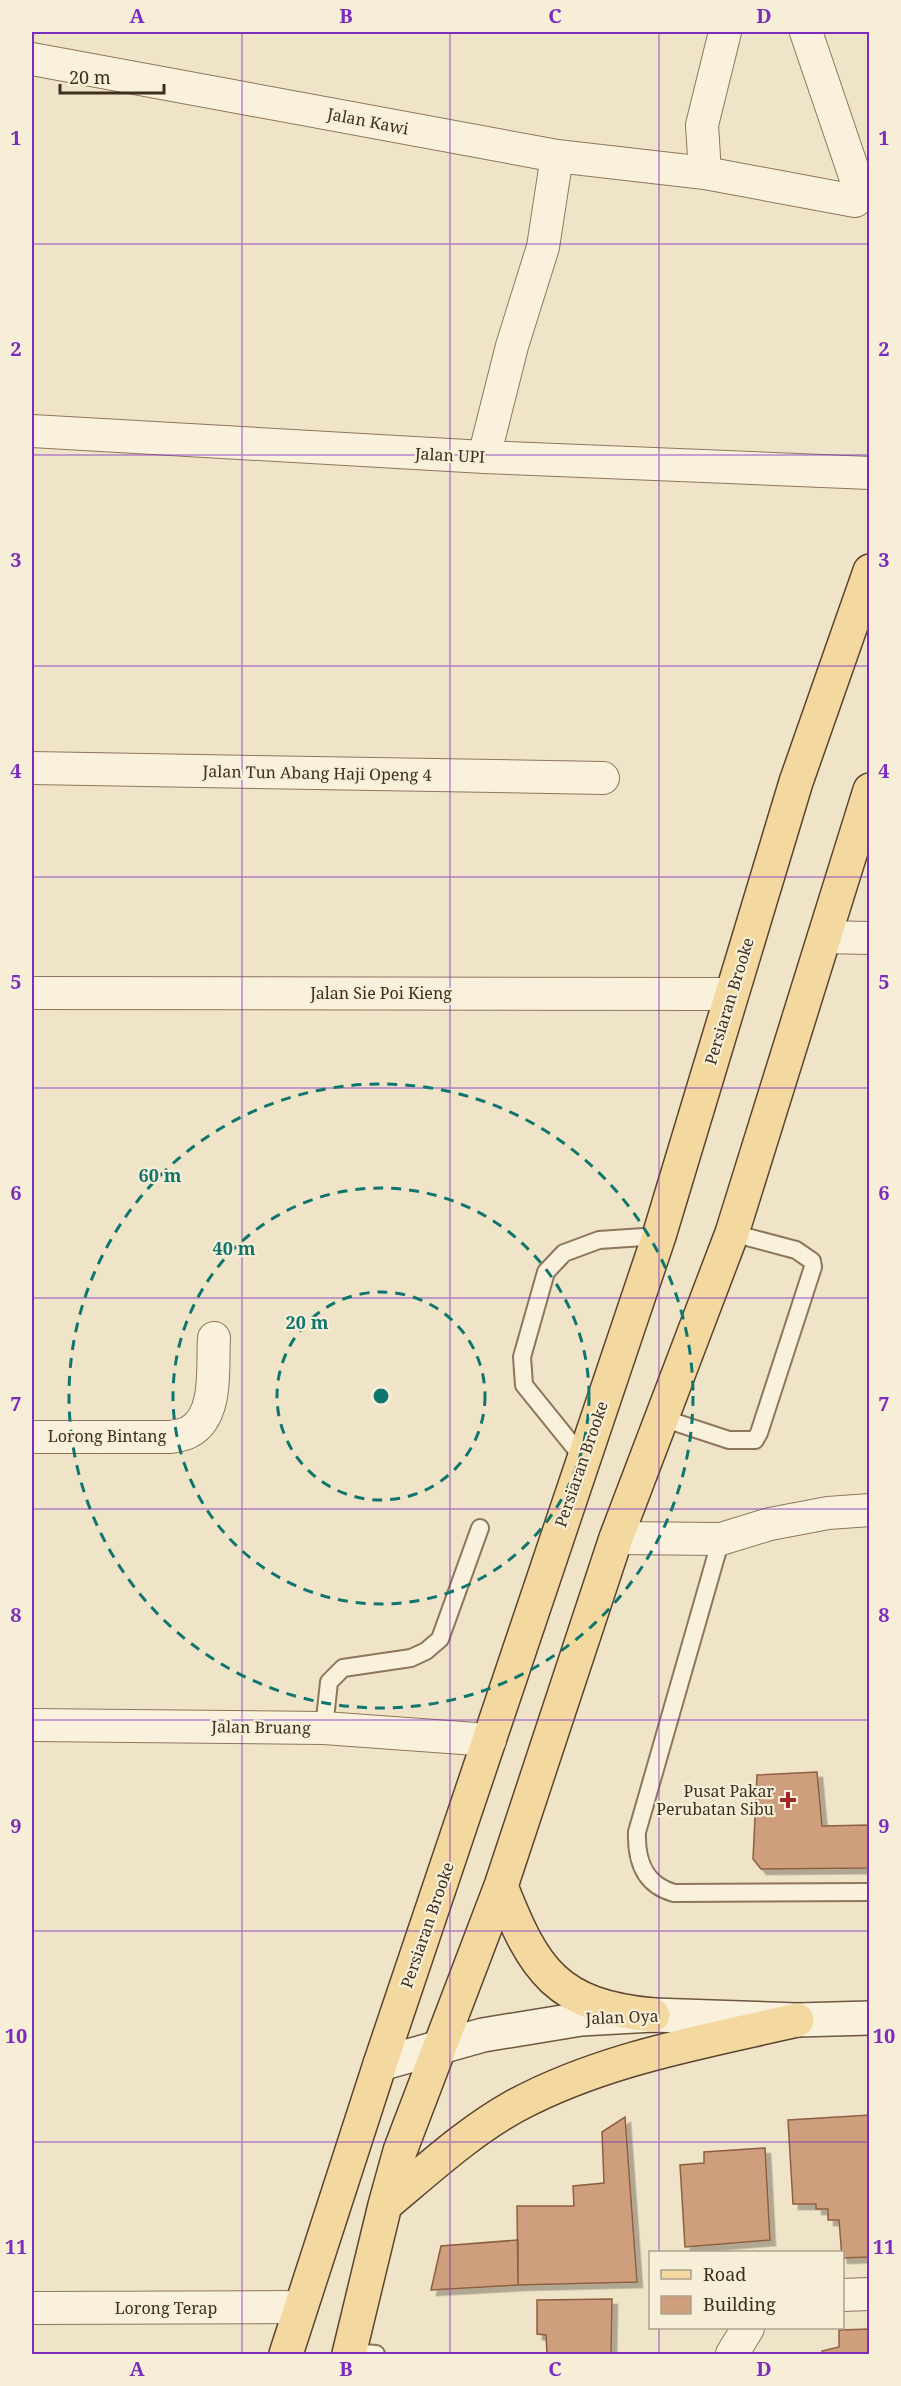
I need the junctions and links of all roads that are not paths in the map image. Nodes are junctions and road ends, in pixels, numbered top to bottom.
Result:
1 (725, 32) edge
2 (806, 32) edge
3 (32, 58) edge
4 (557, 156) junction
5 (705, 173) junction
6 (32, 430) edge
7 (484, 457) junction
8 (870, 473) edge
9 (870, 571) edge
10 (32, 768) edge
11 (603, 778) dead end
12 (870, 790) edge
13 (824, 937) junction
14 (870, 938) edge
15 (32, 993) edge
16 (730, 994) junction
17 (732, 1233) junction
18 (659, 1236) junction
19 (214, 1338) dead end
20 (662, 1418) junction
21 (32, 1437) edge
22 (583, 1458) junction
23 (870, 1510) edge
24 (480, 1528) dead end
25 (616, 1538) junction
26 (721, 1539) junction
27 (32, 1725) edge
28 (324, 1728) junction
29 (490, 1740) junction
30 (501, 1886) junction
31 (870, 1892) edge
32 (654, 2015) junction
33 (870, 2018) edge
34 (797, 2020) junction
35 (440, 2047) junction
36 (380, 2064) junction
37 (385, 2205) junction
38 (870, 2294) edge
39 (844, 2295) edge
40 (301, 2307) junction
41 (32, 2308) edge
42 (747, 2329) edge
43 (358, 2354) edge
44 (286, 2355) edge
45 (732, 2355) edge

1 - 5 street
2 - 5 street, Jalan Kawi
3 - 4 street, Jalan Kawi
4 - 5 street, Jalan Kawi
4 - 7 street
6 - 7 street, Jalan UPI
7 - 8 street, Jalan UPI
9 - 16 main road, Persiaran Brooke
10 - 11 street, Jalan Tun Abang Haji Openg 4
12 - 13 main road
13 - 14 street
13 - 17 main road
15 - 16 street, Jalan Sie Poi Kieng
16 - 18 main road, Persiaran Brooke
17 - 20 main road
17 - 20 lane
18 - 22 main road, Persiaran Brooke
18 - 22 lane
19 - 21 street, Lorong Bintang
20 - 25 main road
22 - 29 main road, Persiaran Brooke
23 - 26 street
24 - 28 lane
25 - 26 street
25 - 30 main road
26 - 31 lane
27 - 28 street, Jalan Bruang
28 - 29 street, Jalan Bruang
29 - 36 main road, Persiaran Brooke
30 - 32 main road
30 - 35 main road
32 - 34 main road, Jalan Oya
32 - 35 main road, Jalan Oya
33 - 34 main road, Jalan Oya
34 - 37 main road
35 - 36 main road, Jalan Oya
35 - 37 main road
36 - 40 main road, Persiaran Brooke
37 - 43 main road
38 - 39 street
40 - 41 street, Lorong Terap
40 - 44 main road, Persiaran Brooke
42 - 45 street

